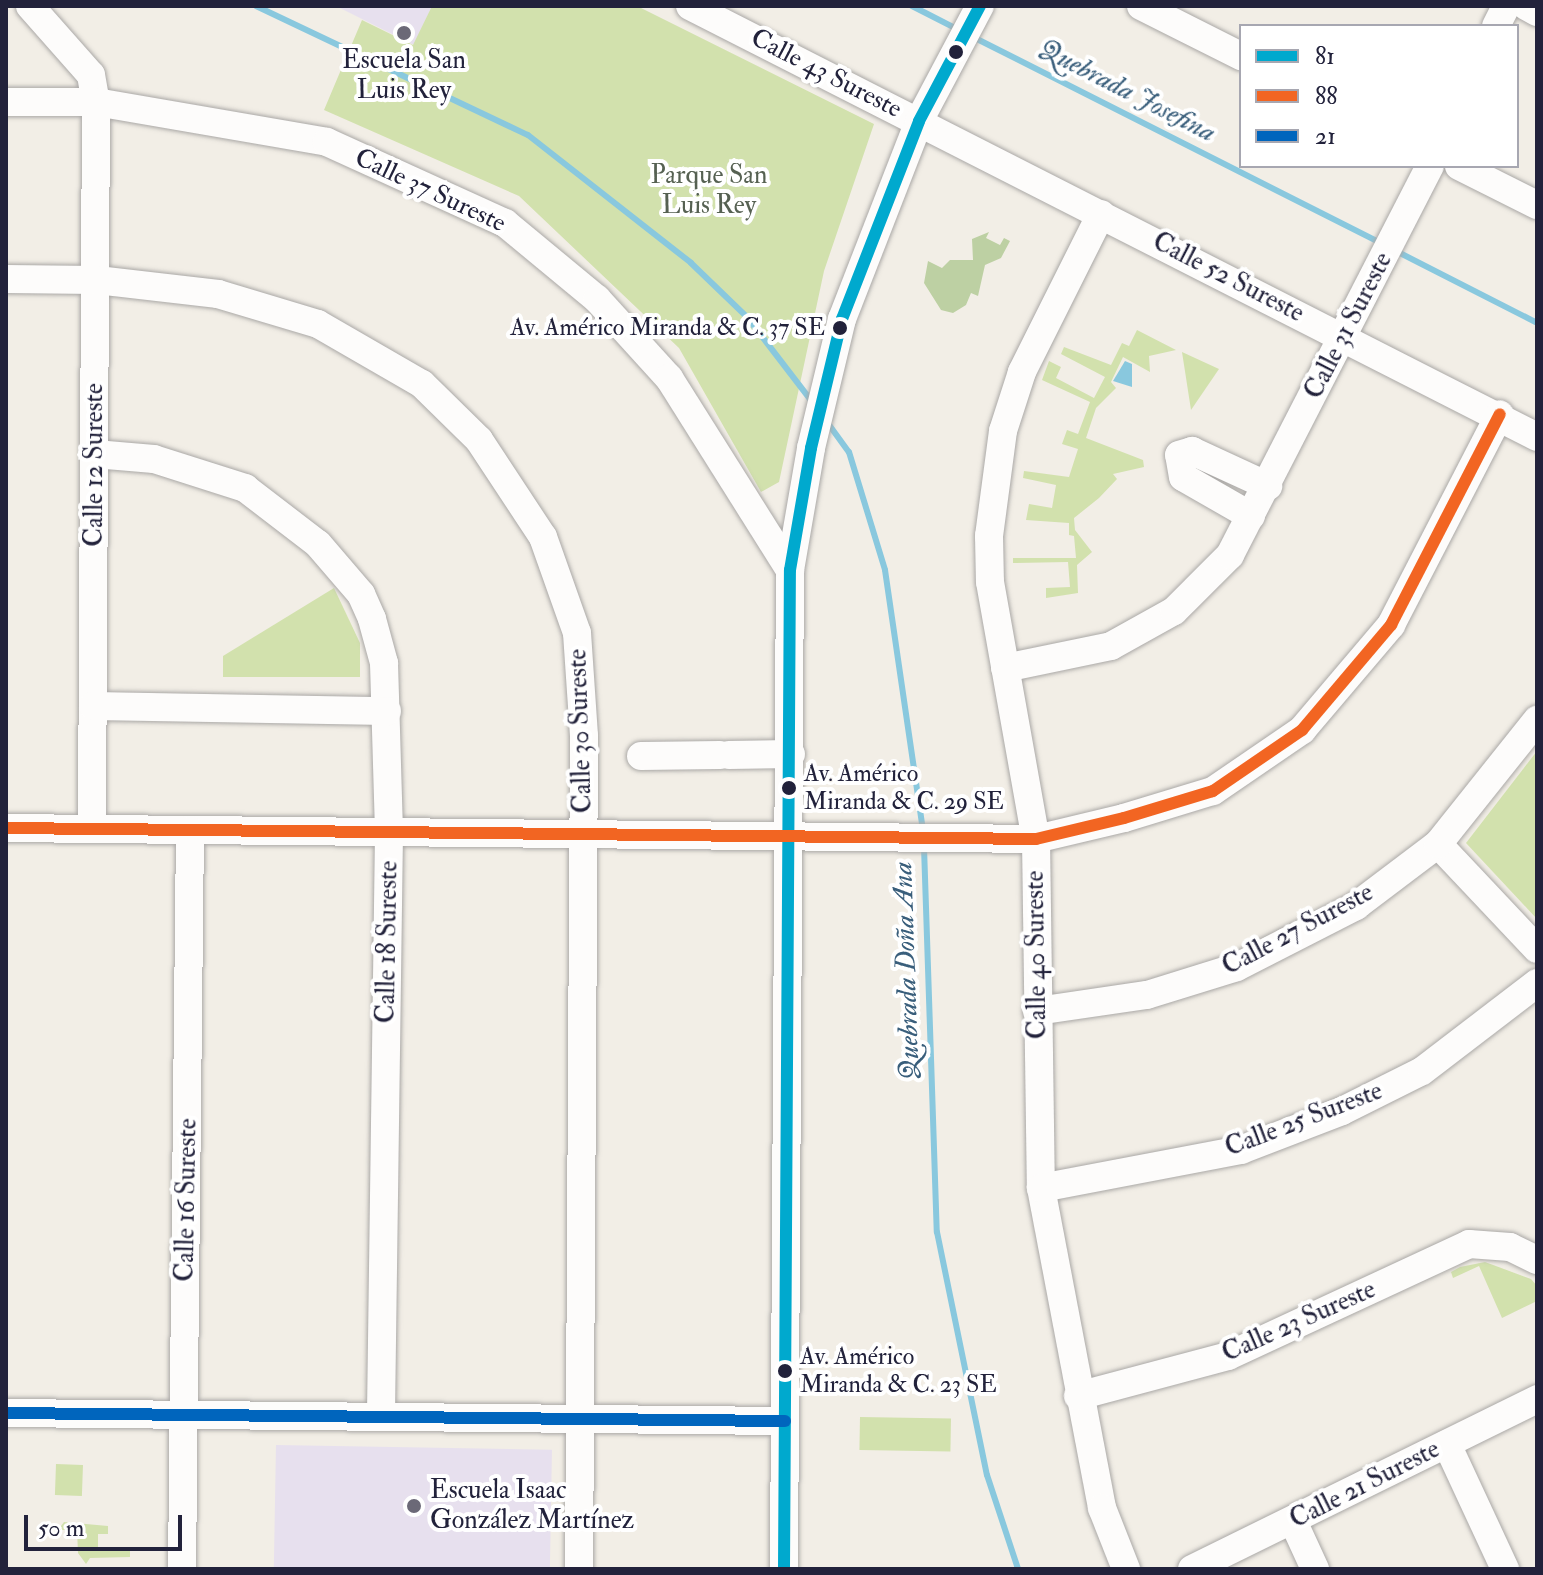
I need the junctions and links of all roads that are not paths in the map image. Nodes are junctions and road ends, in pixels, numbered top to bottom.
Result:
1 (30, 6) edge
2 (690, 6) edge
3 (1141, 6) edge
4 (1506, 6) edge
5 (1526, 6) edge
6 (975, 12) edge
7 (1537, 12) edge
8 (1497, 24) edge
9 (1239, 55) edge
10 (6, 102) edge
11 (96, 102) junction
12 (919, 121) junction
13 (1429, 168) edge
14 (1463, 168) edge
15 (1537, 205) edge
16 (1101, 214) junction
17 (6, 279) edge
18 (97, 280) junction
19 (1344, 337) junction
20 (1500, 414) junction
21 (1537, 437) edge
22 (95, 454) junction
23 (1268, 486) junction
24 (1251, 516) junction
25 (790, 570) junction
26 (1005, 668) junction
27 (93, 706) junction
28 (387, 711) junction
29 (1537, 720) edge
30 (791, 754) junction
31 (641, 756) dead end
32 (6, 828) edge
33 (92, 828) junction
34 (190, 830) junction
35 (389, 833) junction
36 (585, 835) junction
37 (792, 838) junction
38 (1036, 839) junction
39 (1438, 844) junction
40 (1537, 949) edge
41 (1537, 983) edge
42 (1037, 1011) junction
43 (1041, 1188) junction
44 (1526, 1255) edge
45 (1078, 1396) junction
46 (1537, 1399) edge
47 (6, 1413) edge
48 (185, 1415) junction
49 (381, 1416) junction
50 (580, 1419) junction
51 (785, 1421) junction
52 (1447, 1444) junction
53 (1293, 1521) junction
54 (182, 1569) edge
55 (579, 1569) edge
56 (784, 1569) edge
57 (1126, 1569) edge
58 (1192, 1569) edge
59 (1315, 1569) edge
60 (1505, 1569) edge

1 - 11 street, Calle 12 Sureste
2 - 12 street, Calle 43 Sureste
3 - 9 street
4 - 8 street
5 - 7 street
6 - 12 street
10 - 11 street, Calle 37 Sureste
11 - 18 street, Calle 12 Sureste
11 - 25 street, Calle 37 Sureste
12 - 16 street, Calle 52 Sureste
12 - 25 street
13 - 19 street, Calle 31 Sureste
14 - 15 street
16 - 19 street, Calle 52 Sureste
16 - 26 street, Calle 40 Sureste
17 - 18 street, Calle 30 Sureste
18 - 22 street, Calle 12 Sureste
18 - 36 street, Calle 30 Sureste
19 - 20 street, Calle 52 Sureste
19 - 23 street, Calle 31 Sureste
20 - 21 street, Calle 52 Sureste
20 - 38 street
22 - 27 street, Calle 12 Sureste
22 - 28 street, Calle 18 Sureste
23 - 24 street, Calle 31 Sureste
23 - 24 street
24 - 26 street, Calle 31 Sureste
25 - 30 street
26 - 38 street, Calle 40 Sureste
27 - 28 street
27 - 33 street, Calle 12 Sureste
28 - 35 street, Calle 18 Sureste
29 - 39 street, Calle 27 Sureste
30 - 31 street
30 - 37 street
32 - 33 street
33 - 34 street
34 - 35 street
34 - 48 street, Calle 16 Sureste
35 - 36 street
35 - 49 street, Calle 18 Sureste
36 - 37 street
36 - 50 street, Calle 30 Sureste
37 - 38 street
37 - 51 street
38 - 42 street, Calle 40 Sureste
39 - 40 street
39 - 42 street, Calle 27 Sureste
41 - 43 street, Calle 25 Sureste
42 - 43 street, Calle 40 Sureste
43 - 45 street, Calle 40 Sureste
44 - 45 street, Calle 23 Sureste
45 - 57 street, Calle 40 Sureste
46 - 52 street, Calle 21 Sureste
47 - 48 street
48 - 49 street
48 - 54 street, Calle 16 Sureste
49 - 50 street
50 - 51 street
50 - 55 street, Calle 30 Sureste
51 - 56 street
52 - 53 street, Calle 21 Sureste
52 - 60 street
53 - 58 street, Calle 21 Sureste
53 - 59 street

